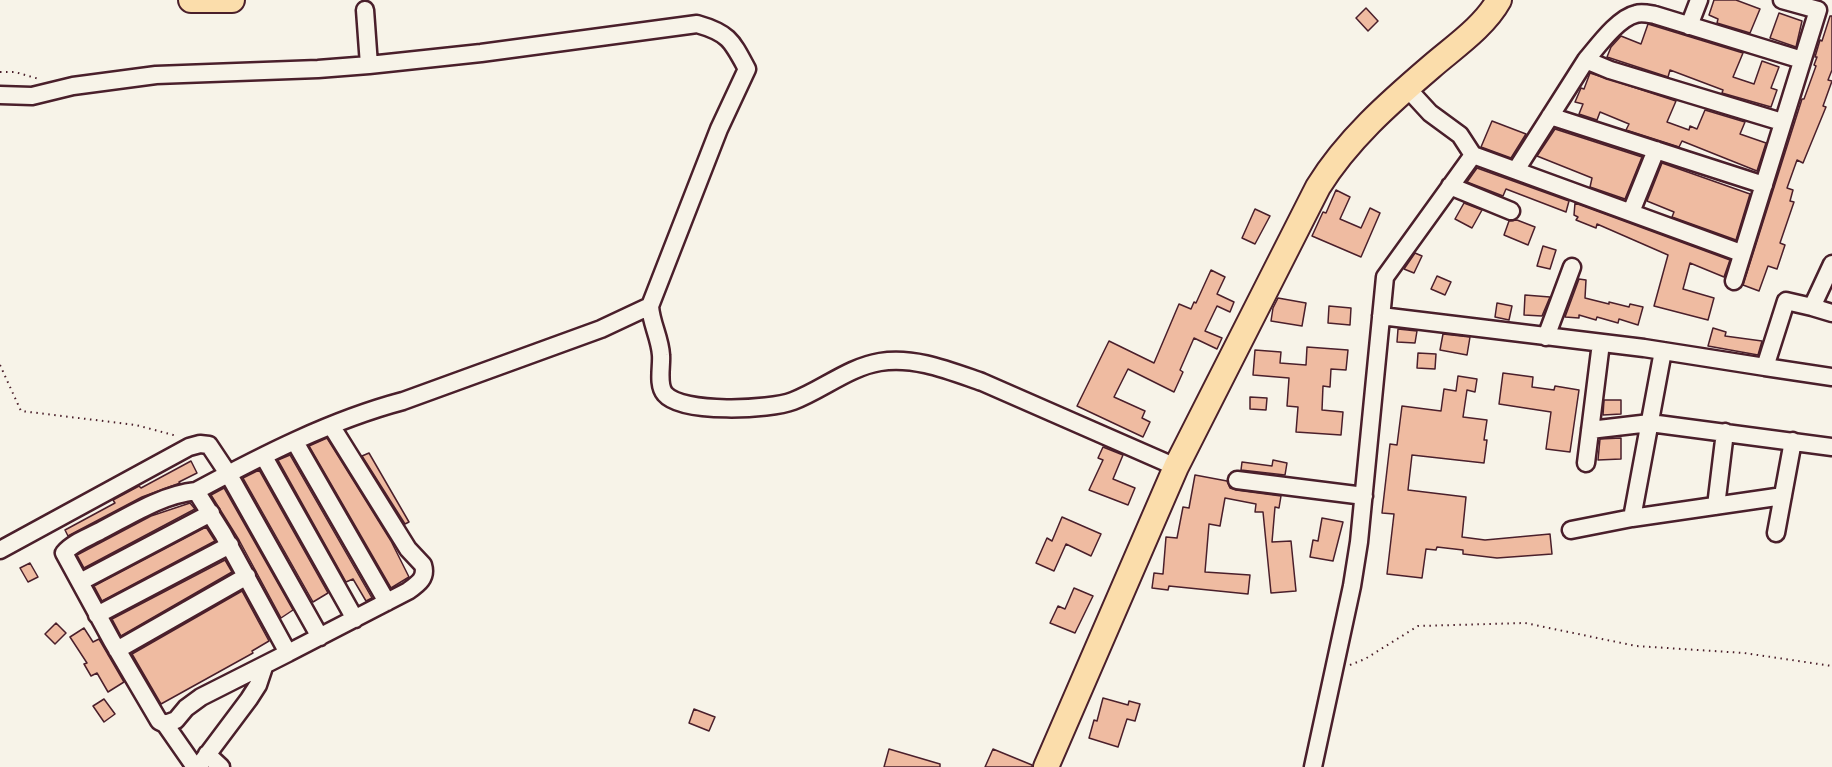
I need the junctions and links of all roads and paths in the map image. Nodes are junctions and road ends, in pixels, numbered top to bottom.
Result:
1 (191, 0) edge
2 (232, 0) edge
3 (1699, 0) edge
4 (1782, 0) edge
5 (1499, 4) edge
6 (365, 10) dead end
7 (1689, 26) junction
8 (1586, 60) junction
9 (1802, 60) junction
10 (369, 65) junction
11 (0, 72) edge
12 (1407, 88) junction
13 (56, 90) junction
14 (0, 95) edge
15 (1550, 116) junction
16 (1782, 122) junction
17 (1656, 150) junction
18 (1473, 155) junction
19 (1515, 170) junction
20 (1764, 185) junction
21 (1450, 186) junction
22 (1511, 211) dead end
23 (1631, 212) junction
24 (1741, 253) junction
25 (1832, 264) edge
26 (1572, 267) dead end
27 (1734, 282) dead end
28 (650, 306) junction
29 (1812, 307) junction
30 (1832, 313) edge
31 (1381, 316) junction
32 (1546, 337) junction
33 (1601, 343) junction
34 (1663, 351) junction
35 (0, 365) edge
36 (1765, 367) junction
37 (1832, 377) edge
38 (1650, 423) junction
39 (332, 427) junction
40 (1590, 430) junction
41 (1725, 432) junction
42 (1793, 441) junction
43 (295, 442) junction
44 (200, 444) junction
45 (1832, 447) edge
46 (264, 457) junction
47 (1586, 463) dead end
48 (1176, 467) junction
49 (229, 475) junction
50 (1237, 480) dead end
51 (196, 491) junction
52 (1364, 496) junction
53 (1783, 496) junction
54 (1716, 506) junction
55 (211, 513) junction
56 (1632, 518) junction
57 (1571, 530) dead end
58 (1776, 533) dead end
59 (230, 545) junction
60 (0, 550) edge
61 (247, 576) junction
62 (80, 582) junction
63 (387, 602) junction
64 (98, 615) junction
65 (355, 619) junction
66 (320, 637) junction
67 (117, 650) junction
68 (288, 653) junction
69 (1832, 666) edge
70 (264, 667) junction
71 (1334, 672) junction
72 (165, 724) junction
73 (200, 763) edge
74 (221, 767) edge
75 (1046, 767) edge
76 (1313, 767) edge

1 - 2 highway
3 - 7 street
4 - 9 street
5 - 12 highway
6 - 10 street
7 - 8 street
7 - 9 street
8 - 15 street
8 - 16 street
9 - 16 street
10 - 13 street
10 - 28 street
11 - 13 path
12 - 18 street
12 - 48 highway
13 - 14 street
15 - 17 street
15 - 19 street
16 - 20 street
17 - 20 street
17 - 23 street
18 - 19 street
18 - 21 street
19 - 23 street
20 - 24 street
21 - 22 street
21 - 31 street
23 - 24 street
24 - 27 street
25 - 29 street
26 - 32 street
28 - 39 street
28 - 48 street
29 - 30 street
29 - 36 street
31 - 32 street
31 - 52 street
32 - 33 street
33 - 34 street
33 - 40 street
34 - 36 street
34 - 38 street
35 - 44 path
36 - 37 street
38 - 40 street
38 - 41 street
38 - 56 street
39 - 43 street
39 - 63 street
40 - 47 street
41 - 42 street
41 - 54 street
42 - 45 street
42 - 53 street
43 - 46 street
43 - 63 street
44 - 49 street
44 - 60 street
46 - 49 street
46 - 65 street
48 - 75 highway
49 - 51 street
49 - 66 street
50 - 52 street
51 - 55 street
51 - 62 street
52 - 71 street
53 - 54 street
53 - 58 street
54 - 56 street
55 - 59 street
55 - 62 street
56 - 57 street
59 - 61 street
59 - 64 street
61 - 67 street
61 - 68 street
62 - 64 street
63 - 65 street
64 - 67 street
65 - 66 street
66 - 68 street
67 - 72 street
68 - 70 street
69 - 71 path
70 - 72 street
70 - 73 street
71 - 76 street
72 - 73 street
73 - 74 street

